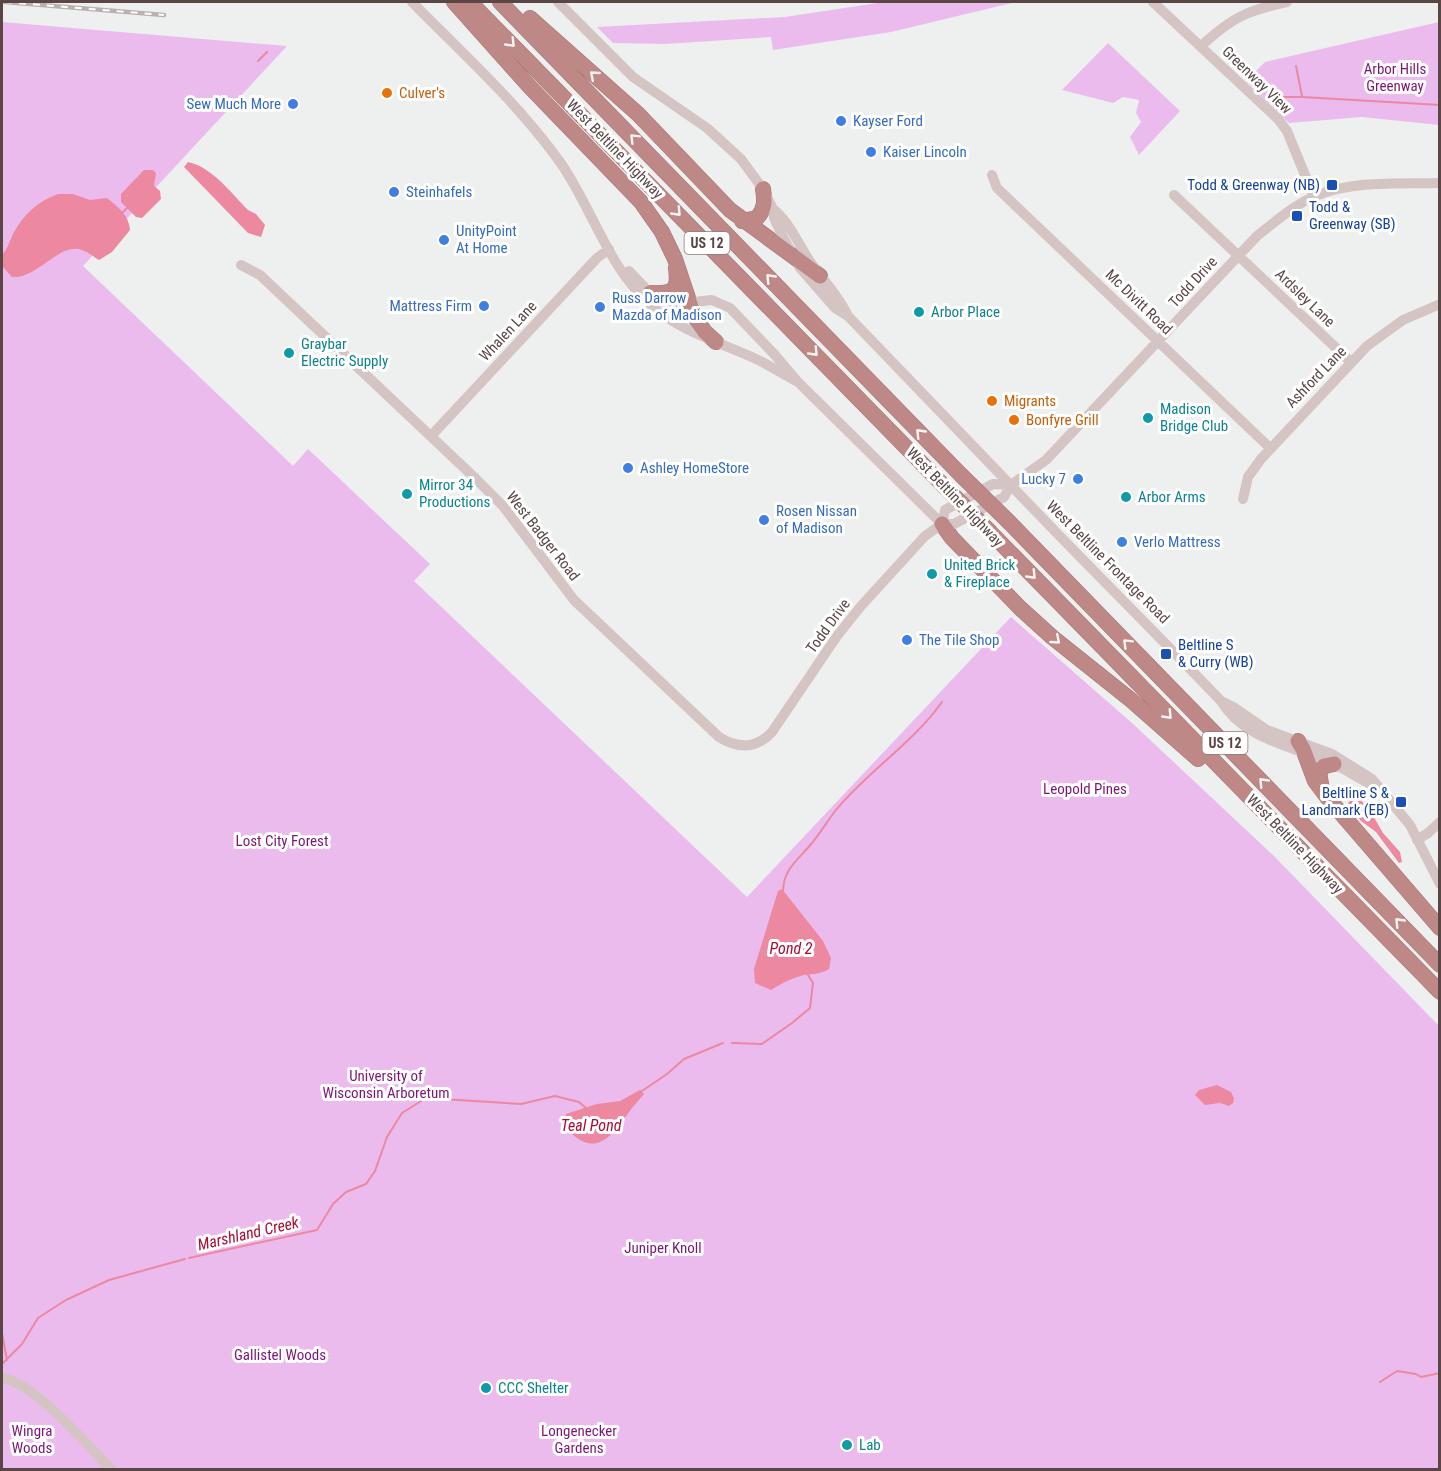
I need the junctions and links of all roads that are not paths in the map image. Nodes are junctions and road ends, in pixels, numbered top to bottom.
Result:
1 (412, 2) edge
2 (454, 2) edge
3 (470, 2) edge
4 (500, 2) edge
5 (512, 2) edge
6 (558, 2) edge
7 (1153, 2) edge
8 (1287, 2) edge
9 (1201, 46) junction
10 (992, 175) dead end
11 (1440, 183) edge
12 (763, 189) junction
13 (1174, 195) dead end
14 (1314, 197) junction
15 (773, 209) junction
16 (742, 221) junction
17 (609, 249) junction
18 (792, 255) junction
19 (1238, 255) junction
20 (675, 259) junction
21 (241, 265) dead end
22 (820, 276) junction
23 (650, 293) junction
24 (690, 302) junction
25 (1440, 304) edge
26 (848, 316) junction
27 (1158, 341) junction
28 (716, 342) junction
29 (1351, 362) junction
30 (798, 382) junction
31 (431, 436) junction
32 (1270, 448) junction
33 (1011, 485) junction
34 (1244, 499) dead end
35 (942, 524) junction
36 (744, 747) joint
37 (1301, 747) junction
38 (1334, 764) junction
39 (1380, 788) junction
40 (1322, 789) junction
41 (1440, 822) edge
42 (1417, 840) junction
43 (1295, 844) junction
44 (1440, 884) edge
45 (1440, 928) edge
46 (1440, 964) edge
47 (1440, 992) edge
48 (2, 1378) edge
49 (112, 1470) edge

1 - 17 street
2 - 20 highway
3 -> 43 highway, West Beltline Highway / US 12, bridge
46 -> 4 highway, West Beltline Highway / US 12, bridge
16 -> 5 highway
6 - 12 street, West Beltline Frontage Road
7 - 9 street, Greenway View
8 - 9 street
9 - 14 street, Greenway View
10 - 27 street, Mc Divitt Road
11 - 14 street, Todd Drive
12 - 15 street, West Beltline Frontage Road
12 - 16 highway
13 - 19 street, Ardsley Lane
14 - 19 street, Todd Drive
15 - 18 street, West Beltline Frontage Road
15 - 22 street, West Beltline Frontage Road
16 - 18 highway
17 - 23 street
17 - 28 street
17 - 31 street, Whalen Lane
18 - 22 highway
18 - 26 street, West Beltline Frontage Road
19 - 27 street, Todd Drive
19 - 29 street, Ardsley Lane
20 - 23 highway
20 - 24 highway
21 - 31 street, West Badger Road
22 - 26 street, West Beltline Frontage Road
23 - 24 street
24 - 28 highway
24 - 30 street
25 - 29 street, Ashford Lane
26 - 33 street, West Beltline Frontage Road
27 - 32 street, Mc Divitt Road
27 - 33 street, Todd Drive
28 - 30 street
29 - 32 street, Ashford Lane
30 - 35 street
31 - 36 street, West Badger Road
32 - 34 street, Ashford Lane
33 - 35 street, Todd Drive
33 - 35 street, Todd Drive
33 - 37 street, West Beltline Frontage Road
35 - 36 street, Todd Drive
35 -> 43 highway
37 - 38 street, West Beltline Frontage Road
37 - 39 street, West Beltline Frontage Road
37 - 40 highway
38 - 39 street, West Beltline Frontage Road
38 - 40 highway
39 - 42 street, West Beltline Frontage Road
40 - 45 highway
41 - 42 street
42 - 44 street, West Beltline Frontage Road
43 - 47 highway, West Beltline Highway / US 12
48 - 49 street

